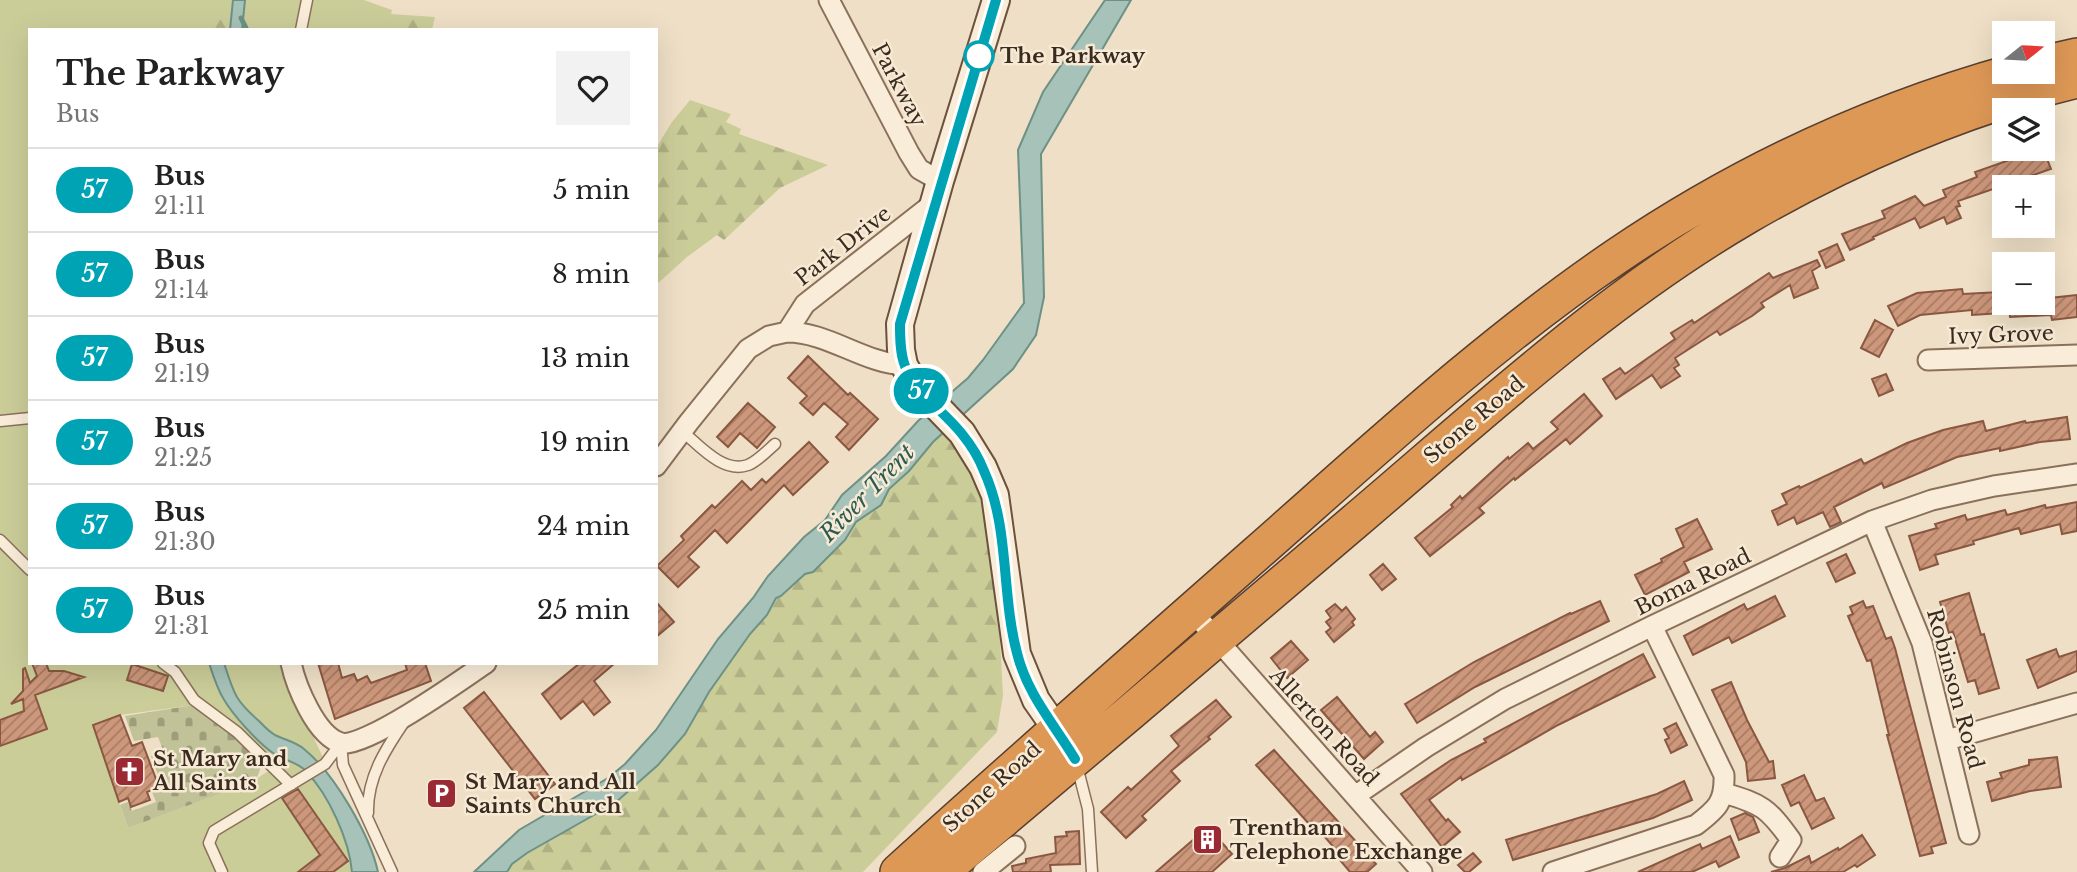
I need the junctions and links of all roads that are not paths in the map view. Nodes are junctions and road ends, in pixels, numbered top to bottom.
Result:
1 (307, 0) edge
2 (829, 0) edge
3 (996, 0) edge
4 (301, 28) edge
5 (2077, 56) edge
6 (2055, 61) edge
7 (1992, 78) edge
8 (2077, 80) edge
9 (938, 192) junction
10 (787, 332) junction
11 (2077, 355) edge
12 (1927, 360) dead end
13 (904, 365) junction
14 (28, 418) edge
15 (0, 421) edge
16 (682, 431) junction
17 (775, 444) dead end
18 (658, 464) edge
19 (2077, 474) edge
20 (1872, 521) junction
21 (0, 540) edge
22 (28, 568) edge
23 (1192, 611) junction
24 (1652, 626) junction
25 (1216, 639) junction
26 (166, 665) edge
27 (290, 665) edge
28 (483, 665) edge
29 (2077, 703) edge
30 (408, 715) junction
31 (1058, 729) junction
32 (1947, 740) junction
33 (341, 743) junction
34 (1075, 759) junction
35 (293, 783) junction
36 (1724, 793) junction
37 (1355, 796) junction
38 (368, 818) junction
39 (1969, 834) dead end
40 (1792, 845) dead end
41 (1015, 846) dead end
42 (222, 872) edge
43 (392, 872) edge
44 (898, 872) edge
45 (942, 872) edge
46 (984, 872) edge
47 (1091, 872) edge
48 (1422, 872) edge
49 (1553, 872) edge

1 - 4 lane
2 - 9 street, Parkway
3 - 9 main road
5 - 6 highway
7 - 23 highway, Stone Road
8 - 25 highway, Stone Road
9 - 10 street, Park Drive
9 - 13 main road
10 - 13 street
10 - 16 street
11 - 12 street, Ivy Grove
13 - 31 main road
14 - 15 lane
16 - 17 lane
16 - 18 street
19 - 20 street, Boma Road
20 - 24 street, Boma Road
20 - 32 street, Robinson Road
21 - 22 lane
23 - 25 street, Allerton Road
23 - 31 highway, Stone Road
24 - 36 street
24 - 37 street, Boma Road
25 - 34 highway, Stone Road
25 - 37 street, Allerton Road
26 - 35 lane
27 - 33 street
28 - 30 street
29 - 32 street
30 - 33 street
30 - 38 lane
31 - 34 main road
31 - 44 highway, Stone Road
32 - 39 street, Robinson Road
33 - 35 lane
33 - 38 lane
34 - 45 highway, Stone Road
34 - 47 lane
35 - 42 lane
36 - 40 street
36 - 49 street
37 - 48 street, Allerton Road
38 - 43 lane
41 - 46 street

